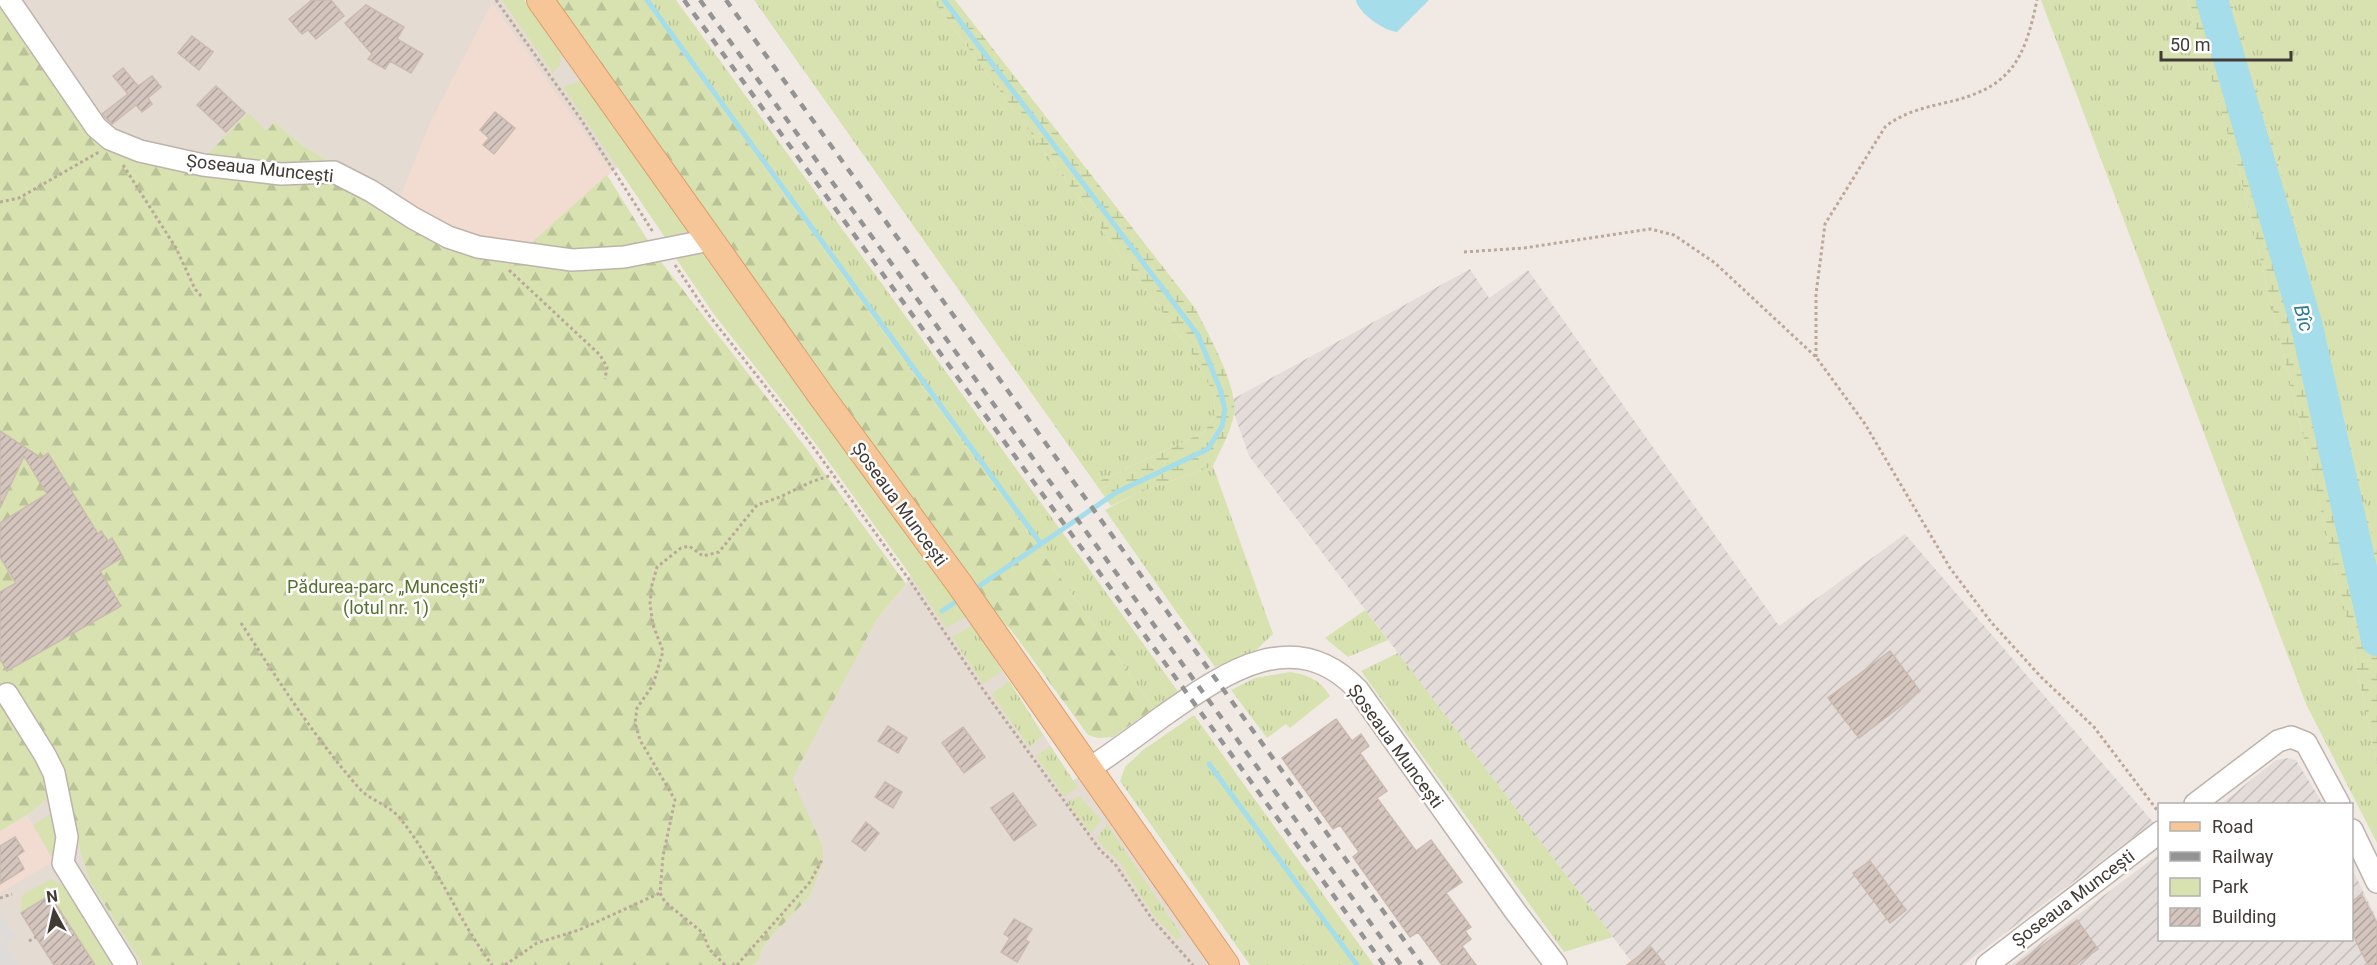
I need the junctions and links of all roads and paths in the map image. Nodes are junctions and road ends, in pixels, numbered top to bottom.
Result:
1 (9, 0) edge
2 (496, 0) edge
3 (540, 0) edge
4 (2037, 0) edge
5 (110, 139) junction
6 (0, 202) edge
7 (710, 240) junction
8 (664, 249) junction
9 (502, 252) junction
10 (1464, 252) dead end
11 (202, 297) dead end
12 (1816, 357) junction
13 (605, 379) dead end
14 (832, 475) junction
15 (241, 623) dead end
16 (7, 694) dead end
17 (1089, 769) junction
18 (2196, 803) edge
19 (2338, 803) edge
20 (2158, 811) edge
21 (2353, 832) edge
22 (2158, 834) edge
23 (823, 858) dead end
24 (2377, 882) edge
25 (660, 892) junction
26 (12, 894) dead end
27 (0, 898) edge
28 (1140, 901) junction
29 (1137, 905) dead end
30 (36, 937) dead end
31 (29, 941) dead end
32 (126, 965) edge
33 (492, 965) edge
34 (505, 965) edge
35 (725, 965) edge
36 (737, 965) edge
37 (1193, 965) edge
38 (1226, 965) edge
39 (1556, 965) edge
40 (1987, 965) edge

1 - 5 street, Șoseaua Muncești
2 - 8 path
3 - 7 main road, Șoseaua Muncești
4 - 12 path
5 - 6 path
5 - 9 street, Șoseaua Muncești
5 - 11 path
7 - 8 street, Șoseaua Muncești
7 - 17 main road, Șoseaua Muncești
8 - 9 street, Șoseaua Muncești
8 - 14 path
9 - 13 path
10 - 12 path
12 - 20 path
14 - 25 path
14 - 28 path
15 - 33 path
16 - 32 street
17 - 38 main road, Șoseaua Muncești
17 - 39 street, Șoseaua Muncești
18 - 19 street
21 - 24 street
22 - 40 street, Șoseaua Muncești
23 - 36 path
25 - 34 path
25 - 35 path
26 - 27 path
28 - 29 path
28 - 37 path
30 - 31 path

